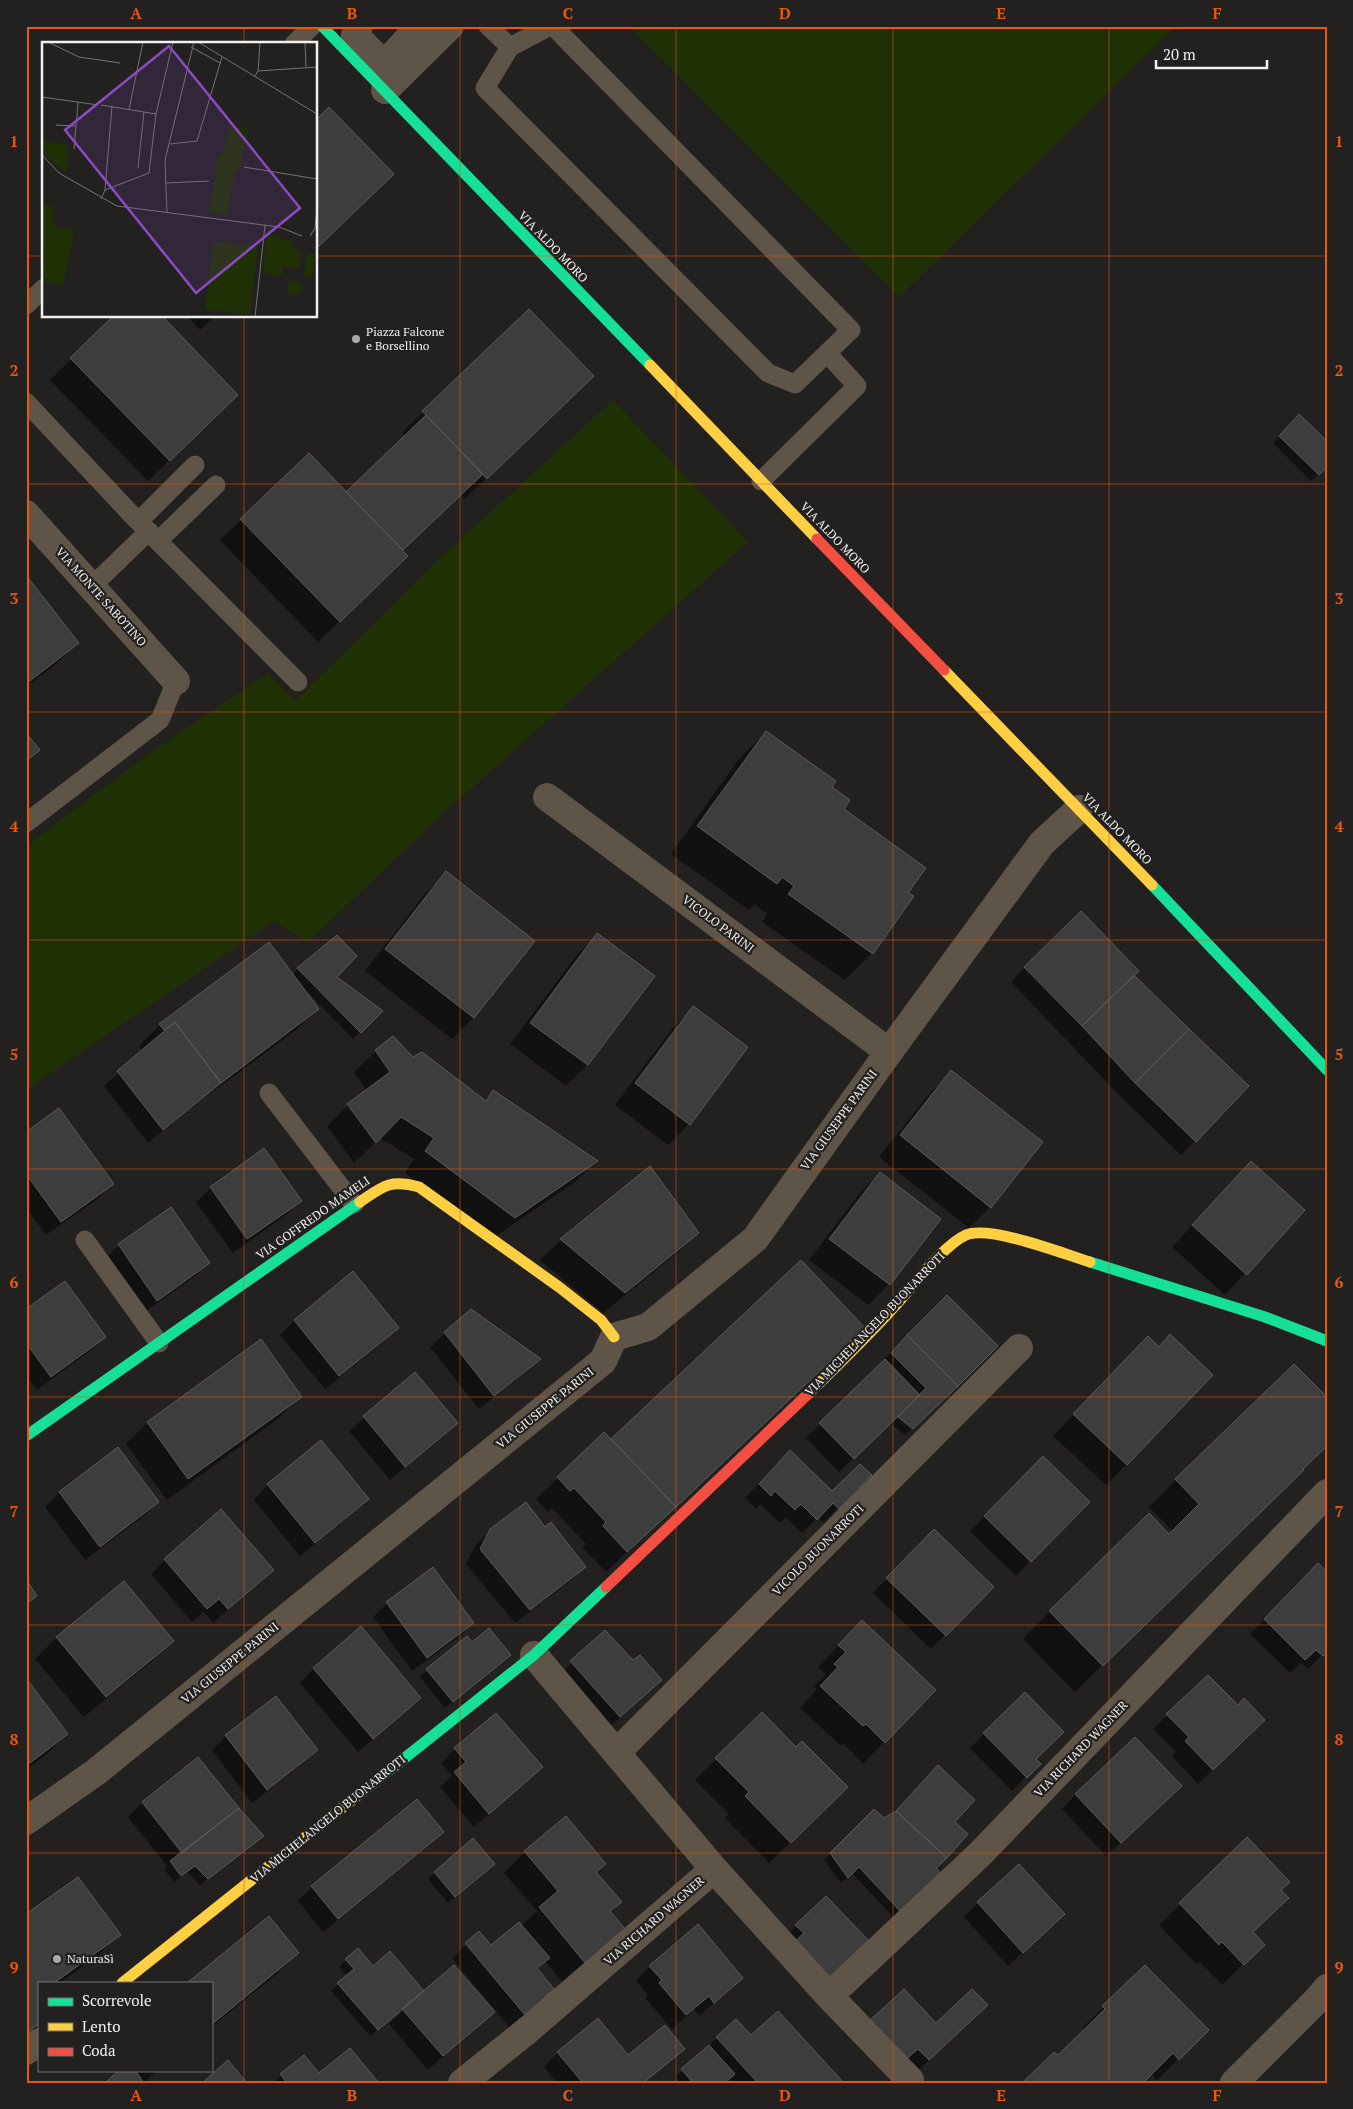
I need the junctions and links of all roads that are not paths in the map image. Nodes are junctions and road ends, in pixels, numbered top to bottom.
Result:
1 (312, 26) edge
2 (322, 26) edge
3 (359, 26) edge
4 (417, 26) edge
5 (450, 26) edge
6 (488, 26) edge
7 (551, 26) edge
8 (296, 42) edge
9 (510, 47) junction
10 (385, 90) junction
11 (42, 290) edge
12 (26, 306) edge
13 (827, 353) junction
14 (26, 402) edge
15 (195, 464) dead end
16 (761, 481) junction
17 (216, 485) dead end
18 (26, 514) edge
19 (148, 531) junction
20 (91, 587) junction
21 (176, 681) joint
22 (298, 682) dead end
23 (547, 797) dead end
24 (1079, 809) junction
25 (26, 823) edge
26 (889, 1052) junction
27 (1327, 1070) edge
28 (269, 1093) dead end
29 (354, 1204) junction
30 (85, 1240) dead end
31 (614, 1337) junction
32 (1327, 1341) edge
33 (159, 1343) junction
34 (1019, 1348) dead end
35 (26, 1436) edge
36 (1327, 1493) edge
37 (534, 1655) junction
38 (617, 1752) junction
39 (26, 1821) edge
40 (714, 1869) junction
41 (123, 1982) edge
42 (1327, 1988) edge
43 (829, 1996) junction
44 (38, 2043) edge
45 (26, 2051) edge
46 (1242, 2080) edge
47 (911, 2081) edge
48 (462, 2083) edge

1 - 8 lane
2 - 10 street, VIA ALDO MORO
3 - 4 street
5 - 10 street
6 - 9 lane
7 - 9 lane
7 - 13 lane
9 - 13 lane
10 - 16 street, VIA ALDO MORO
11 - 12 lane
13 - 16 lane
14 - 19 lane
15 - 19 lane
16 - 24 street, VIA ALDO MORO
17 - 19 lane
18 - 20 street, VIA MONTE SABOTINO
19 - 20 lane
19 - 22 lane
20 - 21 street, VIA MONTE SABOTINO
21 - 25 lane
23 - 26 street, VICOLO PARINI
24 - 26 street, VIA GIUSEPPE PARINI
24 - 27 street, VIA ALDO MORO
26 - 31 street, VIA GIUSEPPE PARINI
28 - 29 lane
29 - 31 street, VIA GOFFREDO MAMELI
29 - 33 street, VIA GOFFREDO MAMELI
30 - 33 lane
31 - 39 street, VIA GIUSEPPE PARINI
32 - 37 street, VIA MICHELANGELO BUONARROTI
33 - 35 street, VIA GOFFREDO MAMELI
34 - 38 street, VICOLO BUONARROTI
36 - 43 street, VIA RICHARD WAGNER
37 - 38 street
37 - 41 street, VIA MICHELANGELO BUONARROTI
38 - 40 street
40 - 43 street, VIA RICHARD WAGNER
40 - 48 street, VIA RICHARD WAGNER
42 - 46 street
43 - 47 street, VIA RICHARD WAGNER
44 - 45 street

